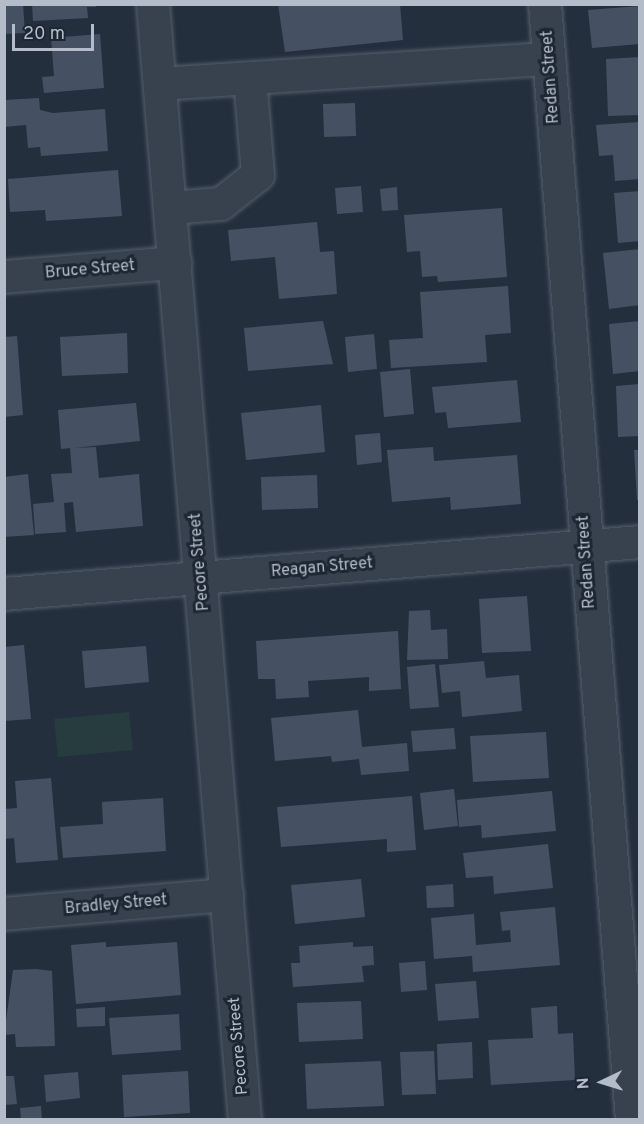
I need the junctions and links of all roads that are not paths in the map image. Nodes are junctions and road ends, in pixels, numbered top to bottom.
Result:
1 (153, 4) edge
2 (545, 4) edge
3 (549, 59) junction
4 (250, 78) junction
5 (160, 84) junction
6 (170, 208) junction
7 (175, 263) junction
8 (4, 277) edge
9 (639, 542) edge
10 (586, 546) junction
11 (202, 578) junction
12 (4, 594) edge
13 (227, 896) junction
14 (4, 914) edge
15 (245, 1119) edge
16 (632, 1119) edge

1 - 5 street, Pecore Street
2 - 3 street, Redan Street
3 - 4 street
3 - 10 street, Redan Street
4 - 5 street
4 - 6 street
5 - 6 street, Pecore Street
6 - 7 street, Pecore Street
7 - 8 street, Bruce Street
7 - 11 street, Pecore Street
9 - 10 street, Reagan Street
10 - 11 street, Reagan Street
10 - 16 street, Redan Street
11 - 12 street, Reagan Street
11 - 13 street, Pecore Street
13 - 14 street, Bradley Street
13 - 15 street, Pecore Street

